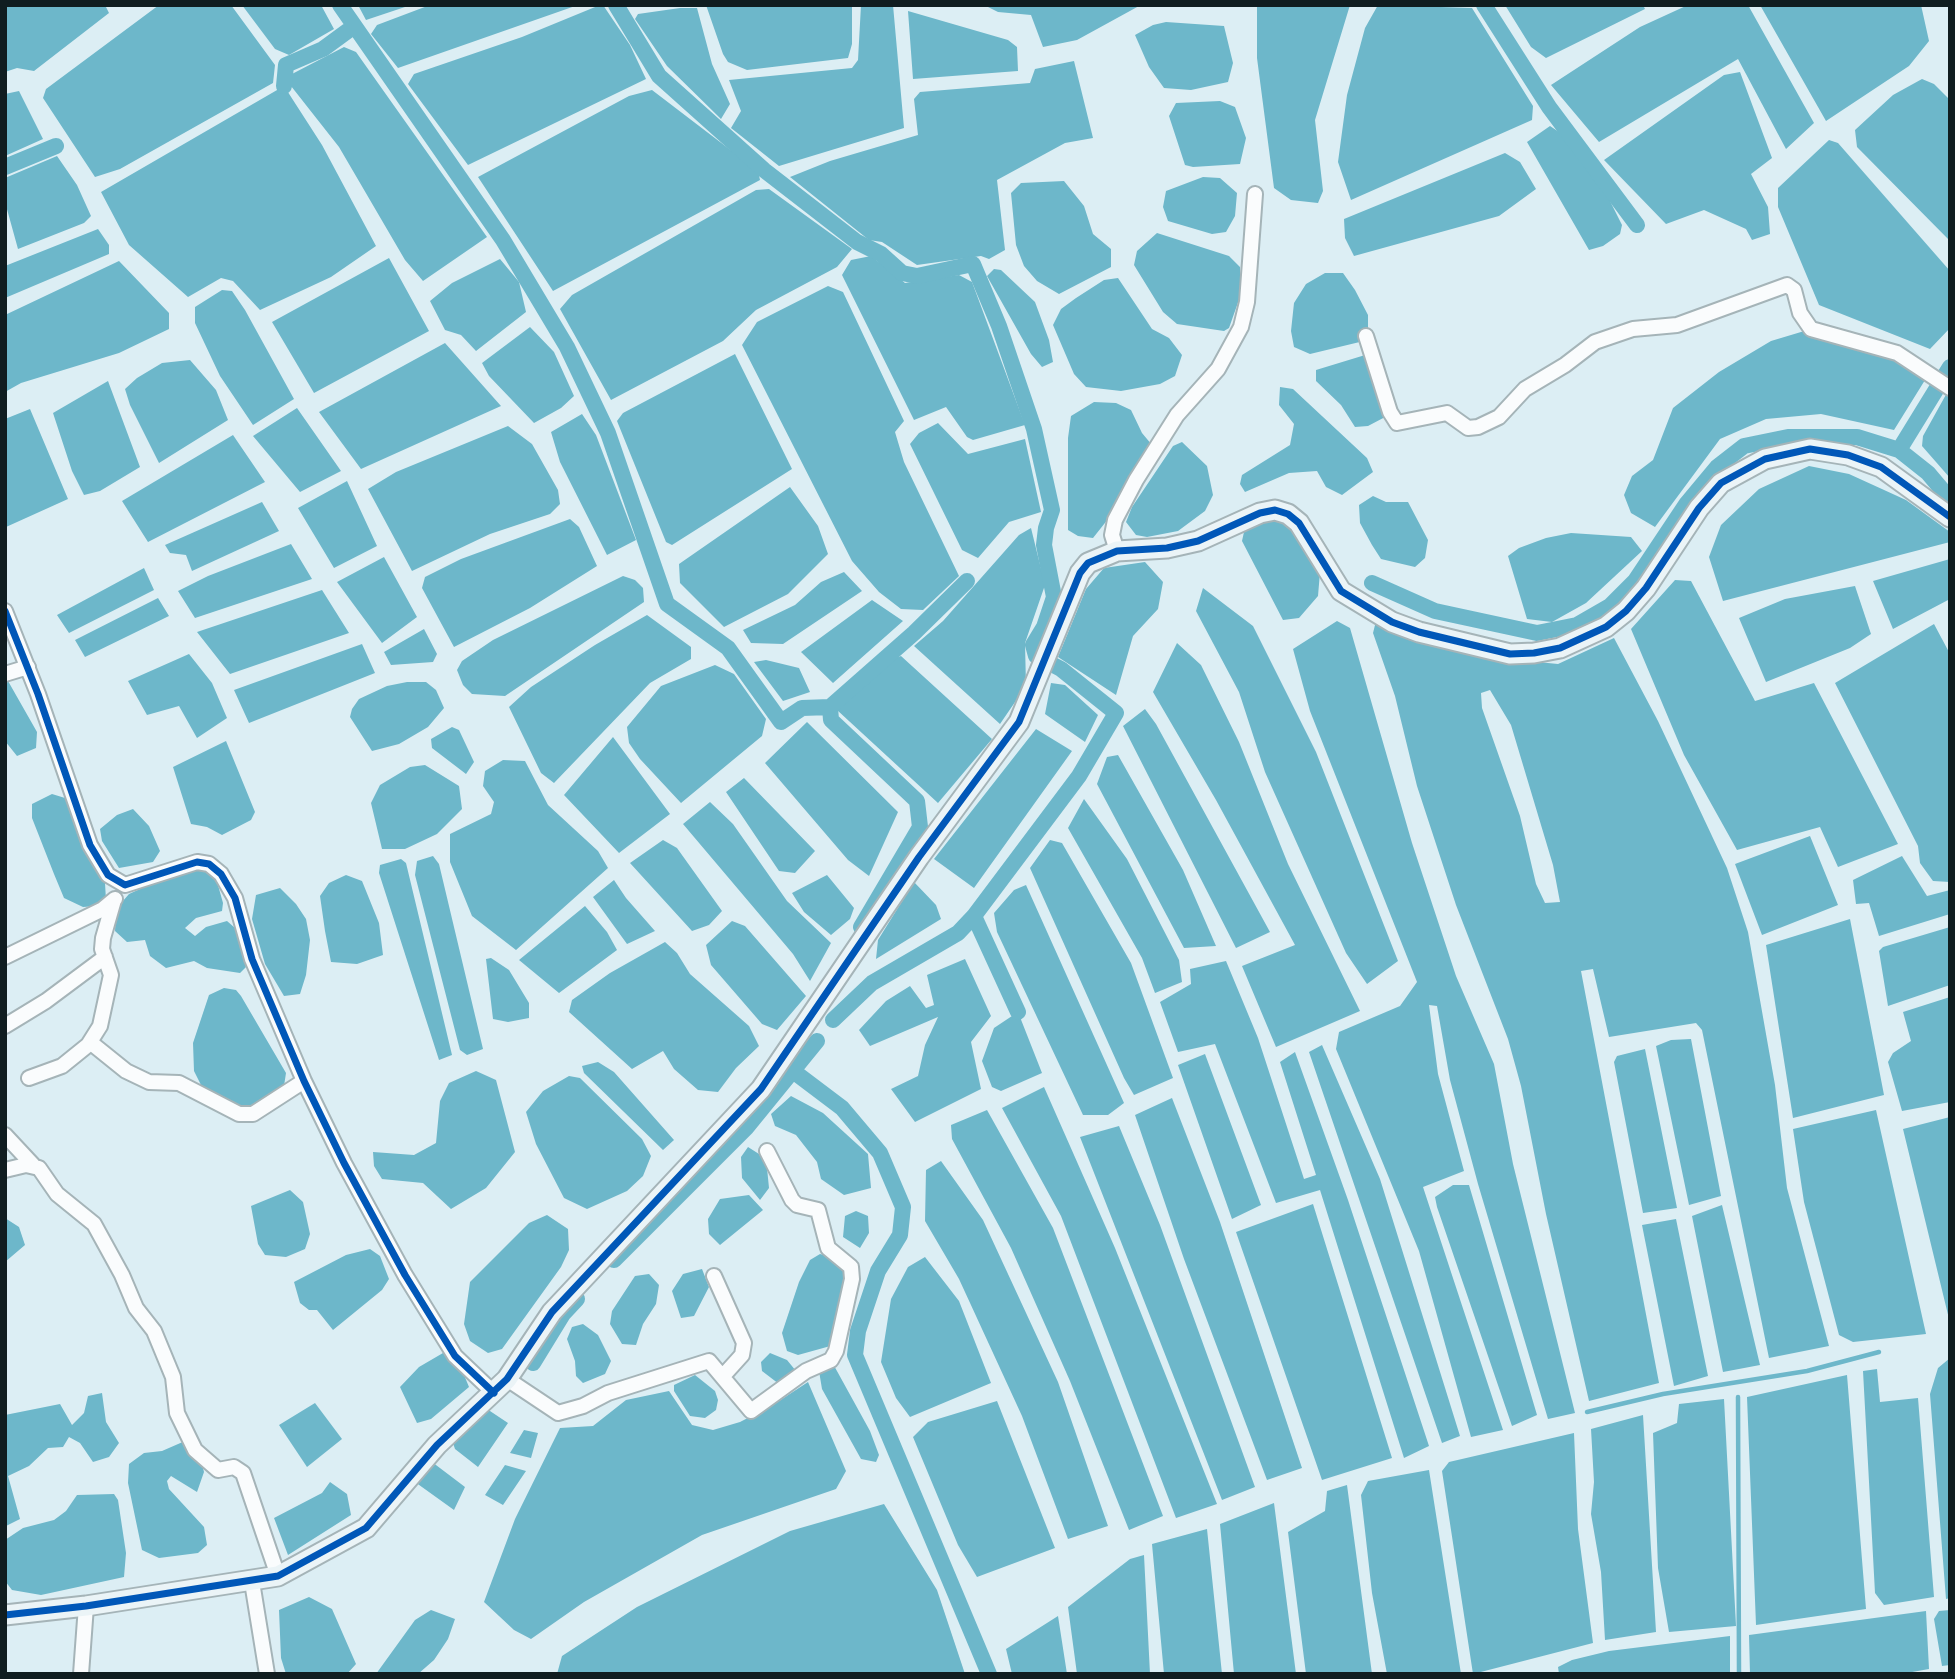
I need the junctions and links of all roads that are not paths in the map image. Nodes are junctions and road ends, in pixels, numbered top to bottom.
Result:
1 (1255, 194) dead end
2 (1366, 336) dead end
3 (1950, 388) edge
4 (1950, 517) edge
5 (1118, 551) junction
6 (5, 611) edge
7 (28, 667) junction
8 (5, 674) edge
9 (125, 885) junction
10 (114, 900) junction
11 (5, 957) edge
12 (105, 957) junction
13 (5, 1026) edge
14 (90, 1042) junction
15 (29, 1078) dead end
16 (304, 1081) junction
17 (5, 1135) edge
18 (767, 1151) dead end
19 (33, 1166) junction
20 (5, 1170) edge
21 (714, 1276) dead end
22 (723, 1376) junction
23 (501, 1386) junction
24 (278, 1576) junction
25 (252, 1581) junction
26 (86, 1606) junction
27 (5, 1615) edge
28 (81, 1674) edge
29 (267, 1674) edge

1 - 5 street
2 - 3 street
4 - 5 street
5 - 23 street
6 - 7 street
7 - 8 street
7 - 9 street
9 - 10 street
9 - 16 street
10 - 11 street
10 - 12 street
12 - 13 street
12 - 14 street
14 - 15 street
14 - 16 street
16 - 23 street
17 - 19 street
18 - 22 street
19 - 20 street
19 - 24 street
21 - 22 street
22 - 23 street
23 - 24 street
24 - 25 street
25 - 26 street
25 - 29 street
26 - 27 street
26 - 28 street

